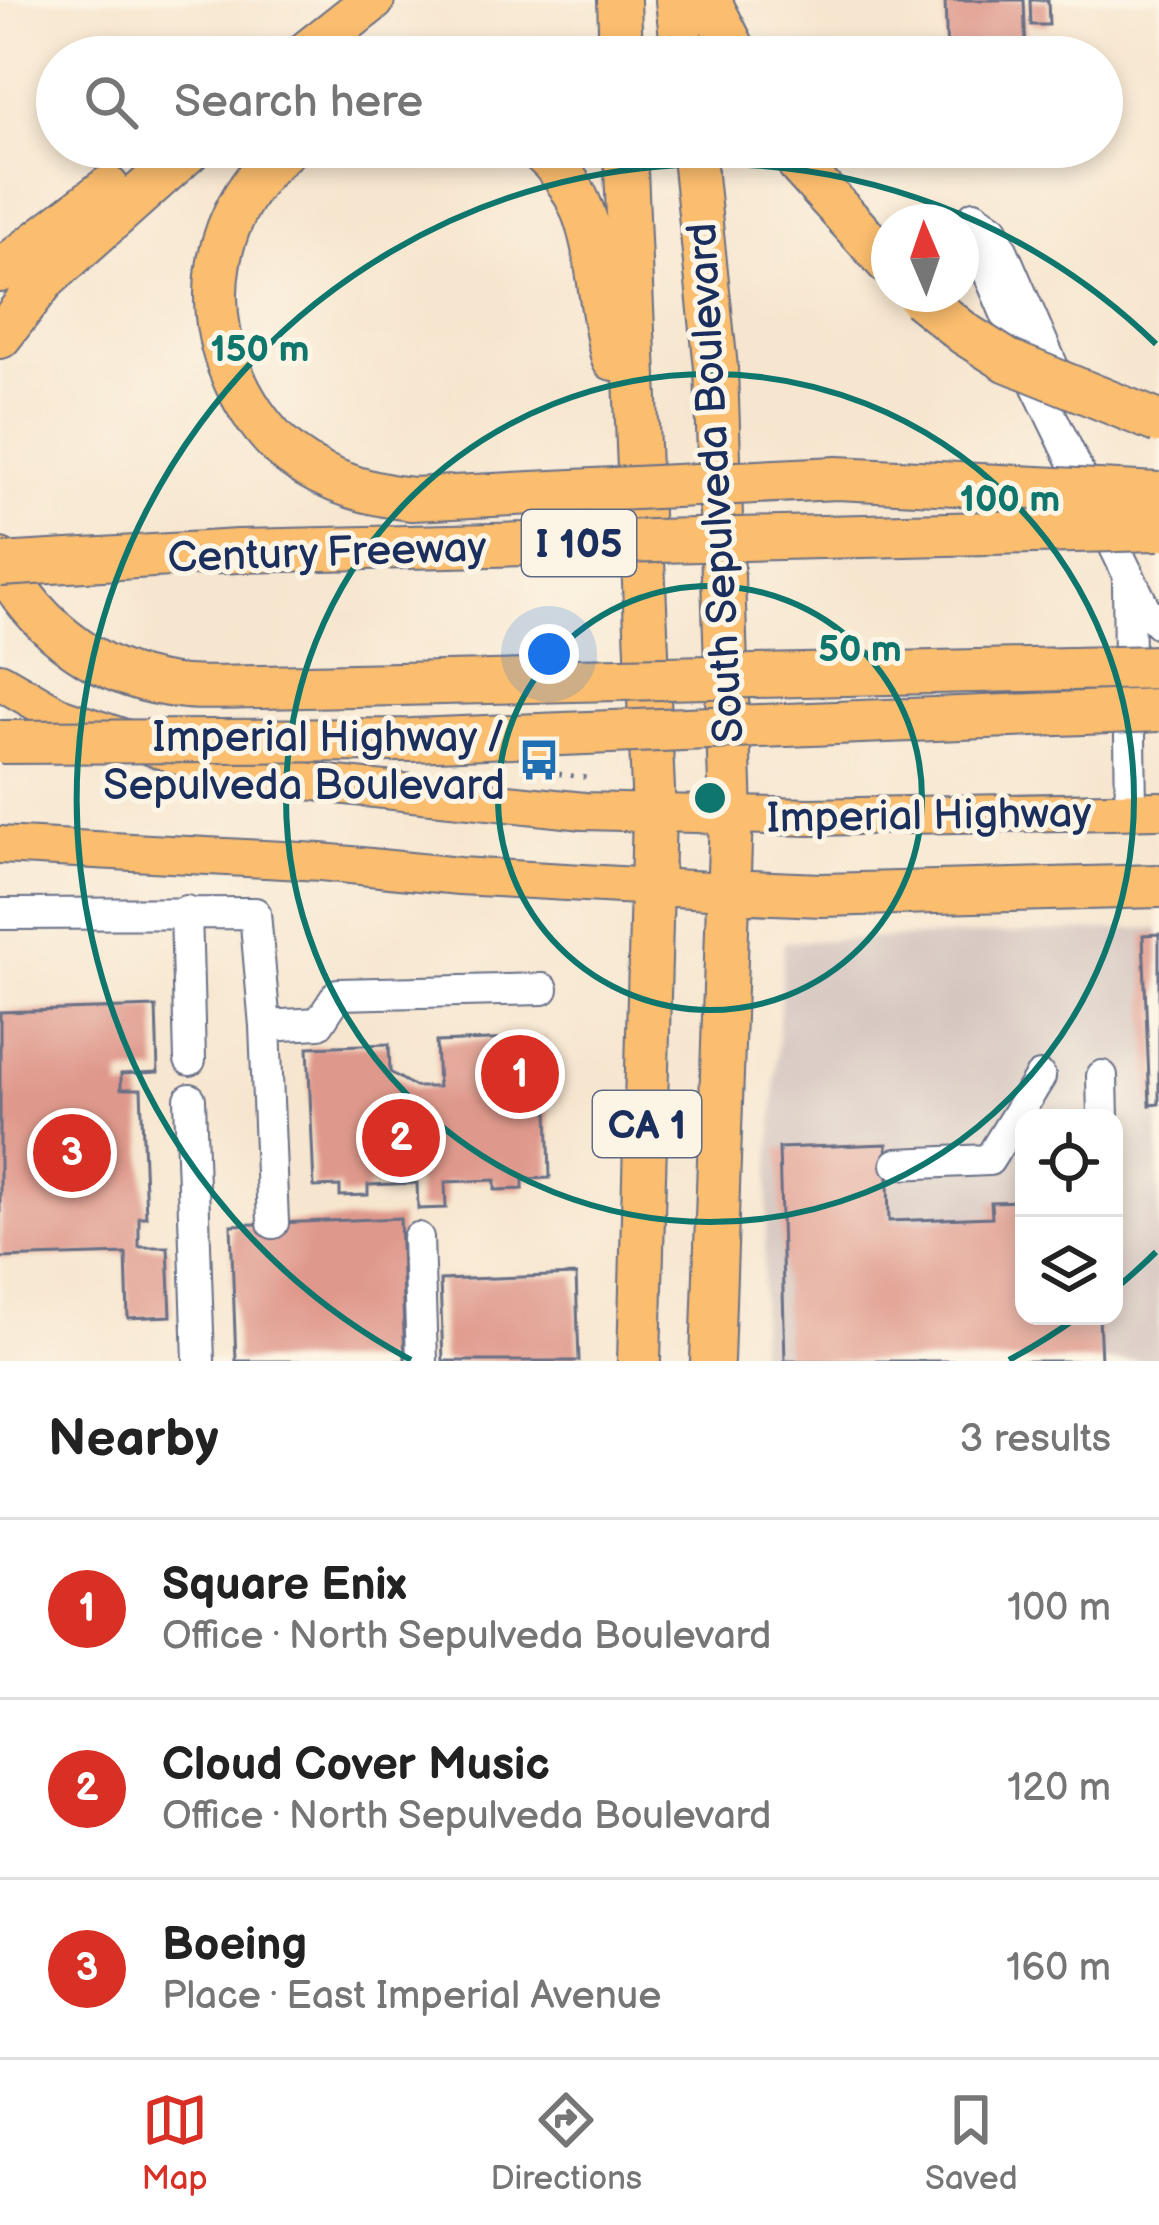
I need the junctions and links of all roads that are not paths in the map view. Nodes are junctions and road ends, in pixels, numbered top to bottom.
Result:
1 (373, 0) edge
2 (619, 0) edge
3 (677, 0) edge
4 (709, 0) edge
5 (328, 36) edge
6 (620, 36) edge
7 (681, 36) edge
8 (727, 36) edge
9 (134, 168) edge
10 (169, 168) edge
11 (267, 168) edge
12 (556, 168) edge
13 (626, 168) edge
14 (694, 168) edge
15 (802, 168) edge
16 (871, 244) edge
17 (0, 272) edge
18 (938, 312) edge
19 (0, 337) edge
20 (1159, 422) edge
21 (637, 442) junction
22 (1159, 494) edge
23 (1159, 529) edge
24 (1123, 561) junction
25 (0, 563) edge
26 (1159, 623) edge
27 (1159, 667) edge
28 (0, 681) edge
29 (1159, 710) edge
30 (0, 742) edge
31 (1145, 811) edge
32 (654, 813) junction
33 (731, 815) junction
34 (0, 845) edge
35 (1159, 886) edge
36 (652, 888) junction
37 (728, 891) junction
38 (186, 910) junction
39 (0, 914) edge
40 (543, 989) dead end
41 (265, 1026) junction
42 (190, 1060) dead end
43 (1102, 1076) dead end
44 (1040, 1077) dead end
45 (190, 1099) dead end
46 (1103, 1109) edge
47 (897, 1164) dead end
48 (273, 1223) dead end
49 (418, 1238) dead end
50 (199, 1361) edge
51 (422, 1361) edge
52 (639, 1361) edge
53 (712, 1361) edge

1 - 5 highway
2 - 6 highway
3 - 7 highway
4 - 8 highway
9 - 17 highway
10 - 19 highway
11 - 22 highway, bridge
12 - 21 highway
13 - 21 highway, South Sepulveda Boulevard / CA 1
14 - 33 highway, South Sepulveda Boulevard / CA 1
15 - 16 highway
18 - 20 highway, bridge
21 - 32 highway, South Sepulveda Boulevard / CA 1
23 - 25 highway, Century Freeway / I 105, bridge
24 - 24 street
24 - 26 street
24 - 31 street
25 - 27 highway, bridge
28 - 32 main road, Imperial Highway
29 - 30 highway, bridge
31 - 33 main road, Imperial Highway
32 - 33 main road, Imperial Highway
32 - 36 highway, South Sepulveda Boulevard / CA 1
33 - 37 highway, South Sepulveda Boulevard / CA 1
34 - 36 main road, Imperial Highway
35 - 37 highway, Imperial Highway
36 - 37 main road, Imperial Highway
36 - 52 highway, CA 1
37 - 53 highway, CA 1
38 - 39 street
38 - 41 street
38 - 42 street
40 - 41 street
41 - 48 street
43 - 46 street
44 - 47 street
45 - 50 street
49 - 51 street

